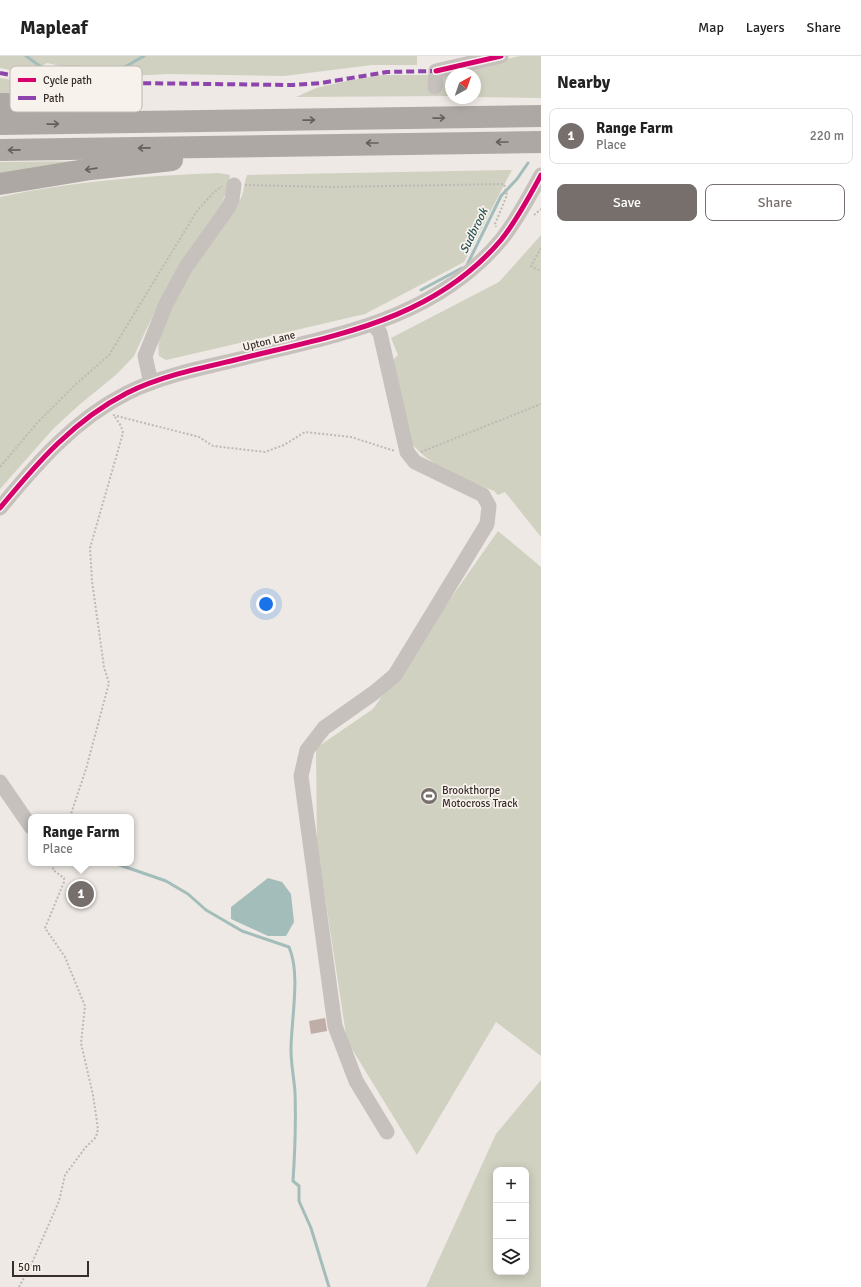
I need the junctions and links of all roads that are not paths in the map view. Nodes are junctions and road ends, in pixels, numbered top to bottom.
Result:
1 (501, 56) edge
2 (434, 87) dead end
3 (0, 104) edge
4 (10, 104) edge
5 (142, 108) edge
6 (541, 116) edge
7 (282, 121) junction
8 (0, 124) edge
9 (541, 142) edge
10 (283, 146) junction
11 (0, 150) edge
12 (538, 180) edge
13 (0, 184) edge
14 (234, 185) road end
15 (374, 325) junction
16 (151, 383) junction
17 (0, 508) edge
18 (0, 782) edge
19 (28, 823) edge
20 (387, 1132) dead end

1 - 2 street
3 - 4 highway
5 - 7 highway
7 -> 6 highway
8 -> 7 highway
9 -> 10 highway
10 -> 11 highway
10 -> 13 highway
12 - 15 street, Upton Lane
14 - 16 street
15 - 16 street, Upton Lane
15 - 20 street
16 - 17 street, Upton Lane
18 - 19 street

